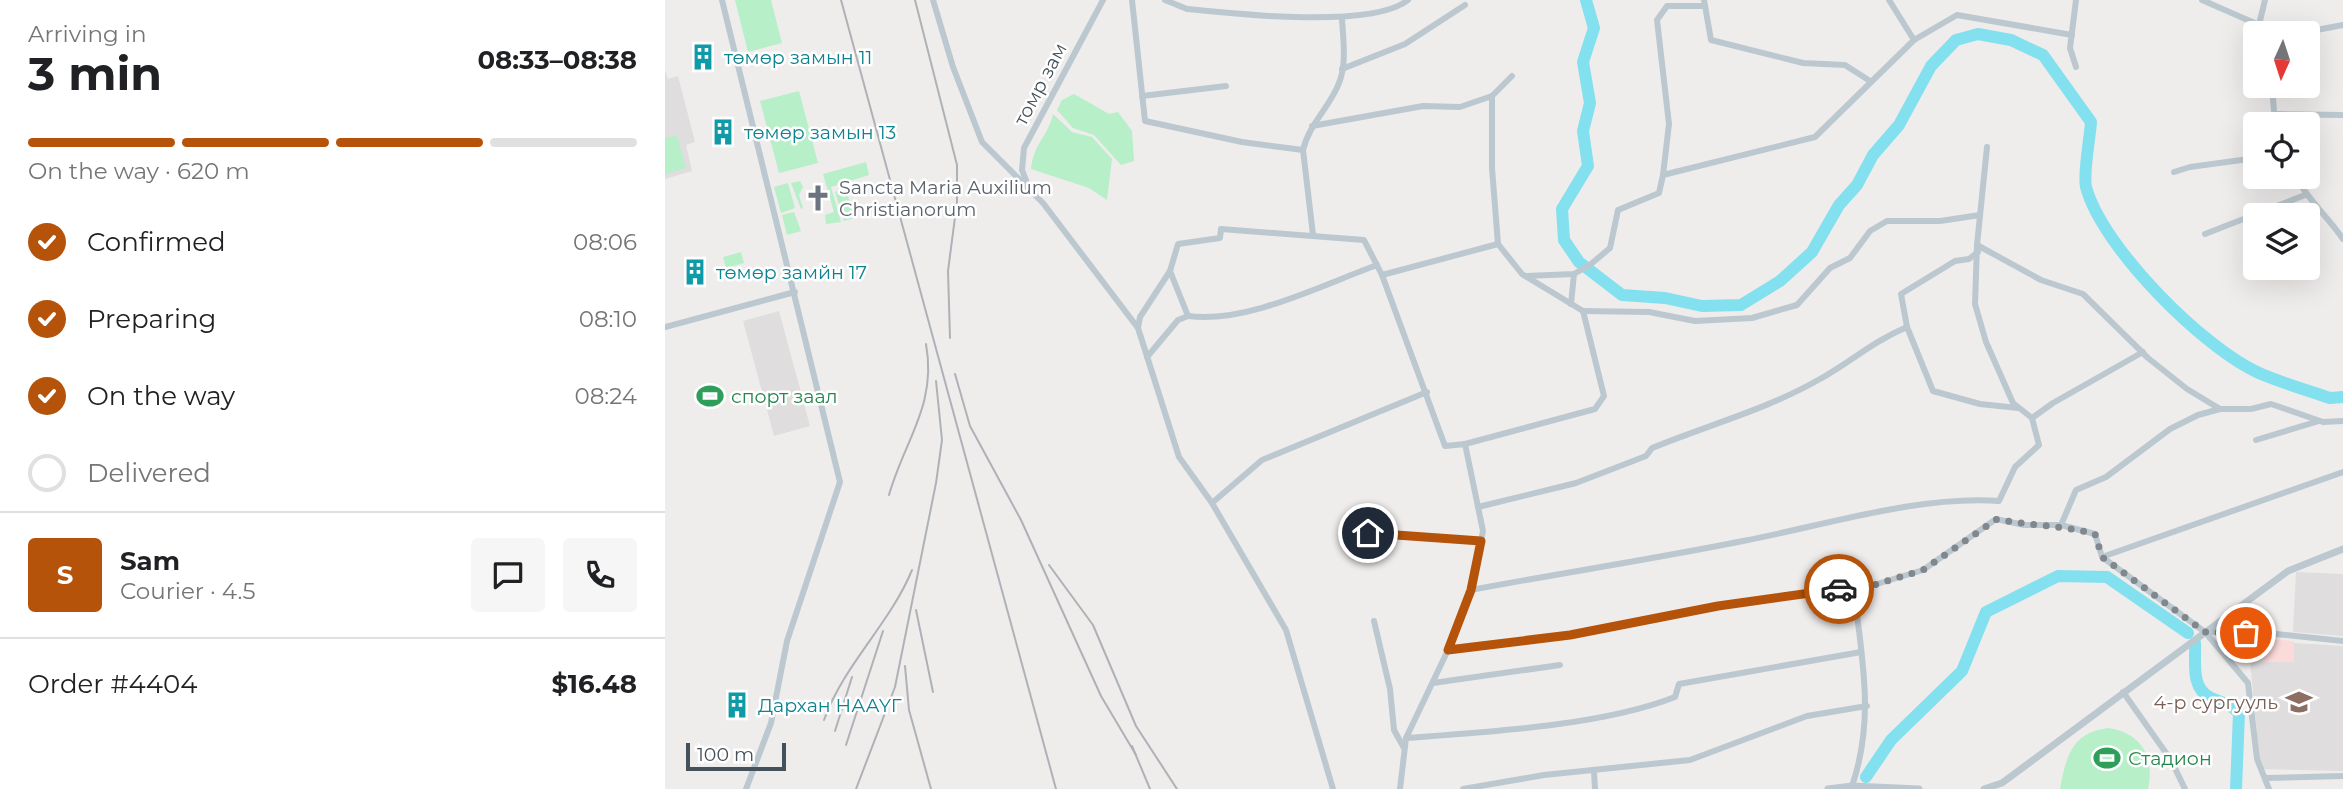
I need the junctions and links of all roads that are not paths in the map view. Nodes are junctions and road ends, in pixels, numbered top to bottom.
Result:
1 (722, 0) edge
2 (933, 0) edge
3 (1103, 0) edge
4 (1132, 0) edge
5 (1165, 0) edge
6 (1408, 0) edge
7 (1889, 0) edge
8 (2075, 0) edge
9 (2202, 0) edge
10 (2265, 0) edge
11 (1704, 3) edge
12 (1465, 5) dead end
13 (1342, 18) junction
14 (2250, 21) edge
15 (2260, 21) edge
16 (2343, 25) edge
17 (2321, 29) edge
18 (2072, 35) junction
19 (1914, 40) junction
20 (2076, 67) dead end
21 (1342, 69) junction
22 (1512, 76) dead end
23 (1870, 81) junction
24 (1227, 86) dead end
25 (1142, 96) junction
26 (1492, 96) junction
27 (2320, 115) edge
28 (2343, 115) edge
29 (1312, 126) junction
30 (1987, 147) dead end
31 (1303, 150) junction
32 (2243, 160) edge
33 (2174, 172) dead end
34 (1663, 175) junction
35 (1028, 185) junction
36 (2302, 189) edge
37 (2305, 195) junction
38 (1980, 215) junction
39 (2205, 234) dead end
40 (1313, 235) junction
41 (2342, 236) edge
42 (1498, 244) junction
43 (1977, 249) junction
44 (1377, 265) junction
45 (1170, 271) junction
46 (1574, 274) junction
47 (1381, 275) junction
48 (1527, 276) junction
49 (795, 292) junction
50 (1571, 304) junction
51 (1583, 311) junction
52 (1188, 316) junction
53 (665, 327) edge
54 (1907, 327) junction
55 (1138, 328) junction
56 (2143, 352) junction
57 (1147, 357) junction
58 (1427, 392) junction
59 (2020, 408) junction
60 (2220, 409) junction
61 (2032, 418) junction
62 (2321, 421) junction
63 (2343, 421) edge
64 (2256, 440) dead end
65 (1465, 444) junction
66 (2343, 472) edge
67 (1212, 503) junction
68 (1478, 507) junction
69 (2061, 525) junction
70 (1368, 533) dead end
71 (1481, 541) junction
72 (2343, 549) edge
73 (2102, 557) junction
74 (1471, 590) junction
75 (1854, 591) junction
76 (1374, 621) dead end
77 (2205, 632) junction
78 (2343, 641) edge
79 (1448, 650) junction
80 (1861, 652) junction
81 (1560, 665) dead end
82 (1433, 682) junction
83 (2123, 692) junction
84 (1867, 706) junction
85 (1406, 738) junction
86 (1406, 750) junction
87 (1594, 772) junction
88 (2343, 776) edge
89 (2266, 778) junction
90 (1852, 786) junction
91 (746, 789) edge
92 (1333, 789) edge
93 (1400, 789) edge
94 (1463, 789) edge
95 (1595, 789) edge
96 (1828, 789) edge
97 (1919, 789) edge
98 (1984, 789) edge
99 (2185, 789) edge
100 (2269, 789) edge

1 - 49 street
2 - 35 street
3 - 35 street, томр зам
4 - 25 street
5 - 13 street
6 - 13 street
7 - 19 street
8 - 18 street
9 - 14 street
10 - 15 street
11 - 23 street
11 - 34 street
12 - 21 street
13 - 21 street
16 - 17 street
18 - 19 street
18 - 20 street
19 - 23 street
21 - 29 street
22 - 26 street
23 - 34 street
24 - 25 street
25 - 31 street
26 - 29 street
26 - 42 street
27 - 28 street
29 - 31 street
30 - 38 street
31 - 40 street
32 - 33 street
34 - 46 street
35 - 55 street
36 - 37 street
37 - 39 street
37 - 41 street
38 - 43 street
38 - 51 street
40 - 44 street
40 - 45 street
42 - 47 street
42 - 48 street
43 - 54 street
43 - 56 street
43 - 59 street
44 - 47 street
44 - 52 street
45 - 52 street
45 - 55 street
46 - 48 street
46 - 50 street
47 - 58 street
48 - 50 street
49 - 53 street
49 - 91 street
50 - 51 street
51 - 65 street
52 - 57 street
54 - 59 street
54 - 68 street
55 - 57 street
56 - 60 street
56 - 61 street
57 - 67 street
58 - 65 street
58 - 67 street
59 - 61 street
60 - 62 street
60 - 69 street
61 - 74 street
62 - 63 street
62 - 64 street
65 - 68 street
66 - 73 street
67 - 92 street
68 - 71 street
69 - 73 street
69 - 75 street
70 - 71 street
71 - 74 street
72 - 77 street
73 - 77 street
74 - 79 street
75 - 79 street
75 - 80 street
76 - 86 street
77 - 78 street
77 - 83 street
77 - 89 street
79 - 82 street
80 - 84 street
80 - 85 street
81 - 82 street
82 - 85 street
83 - 98 street
83 - 99 street
84 - 87 street
84 - 90 street
85 - 86 street
86 - 93 street
87 - 94 street
87 - 95 street
88 - 89 street
89 - 100 street
90 - 96 street
90 - 97 street

